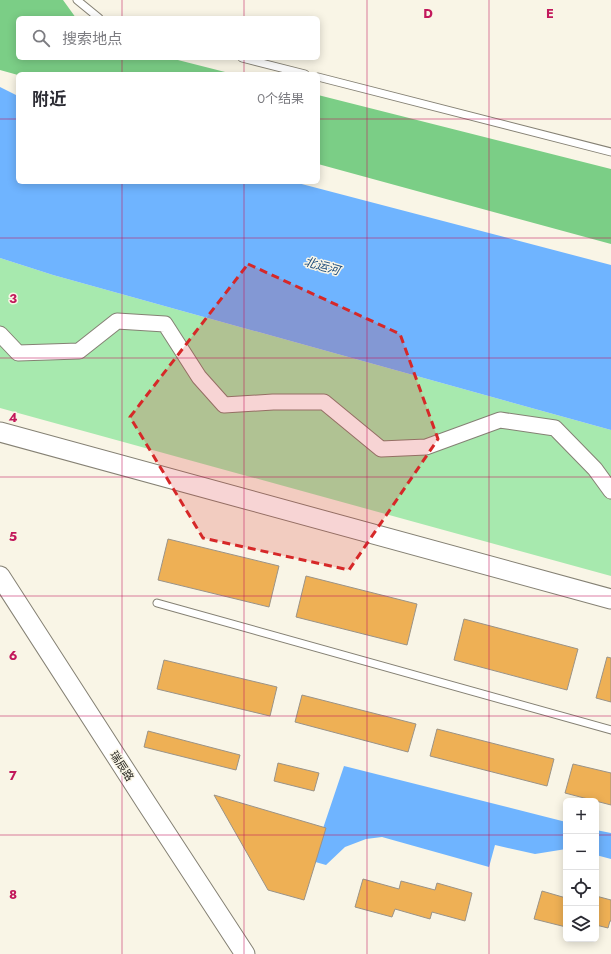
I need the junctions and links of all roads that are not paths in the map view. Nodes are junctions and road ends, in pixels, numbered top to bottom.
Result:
1 (77, 0) edge
2 (97, 16) edge
3 (250, 60) edge
4 (297, 72) edge
5 (320, 78) edge
6 (611, 152) edge
7 (0, 334) edge
8 (0, 432) edge
9 (611, 491) edge
10 (0, 576) edge
11 (0, 598) edge
12 (611, 599) edge
13 (157, 603) dead end
14 (611, 730) edge
15 (231, 954) edge
16 (245, 954) edge

1 - 2 lane
3 - 4 lane
5 - 6 lane
7 - 9 street
8 - 12 street
10 - 16 street, 瑞辰路
11 - 15 street, 瑞辰路
13 - 14 lane

